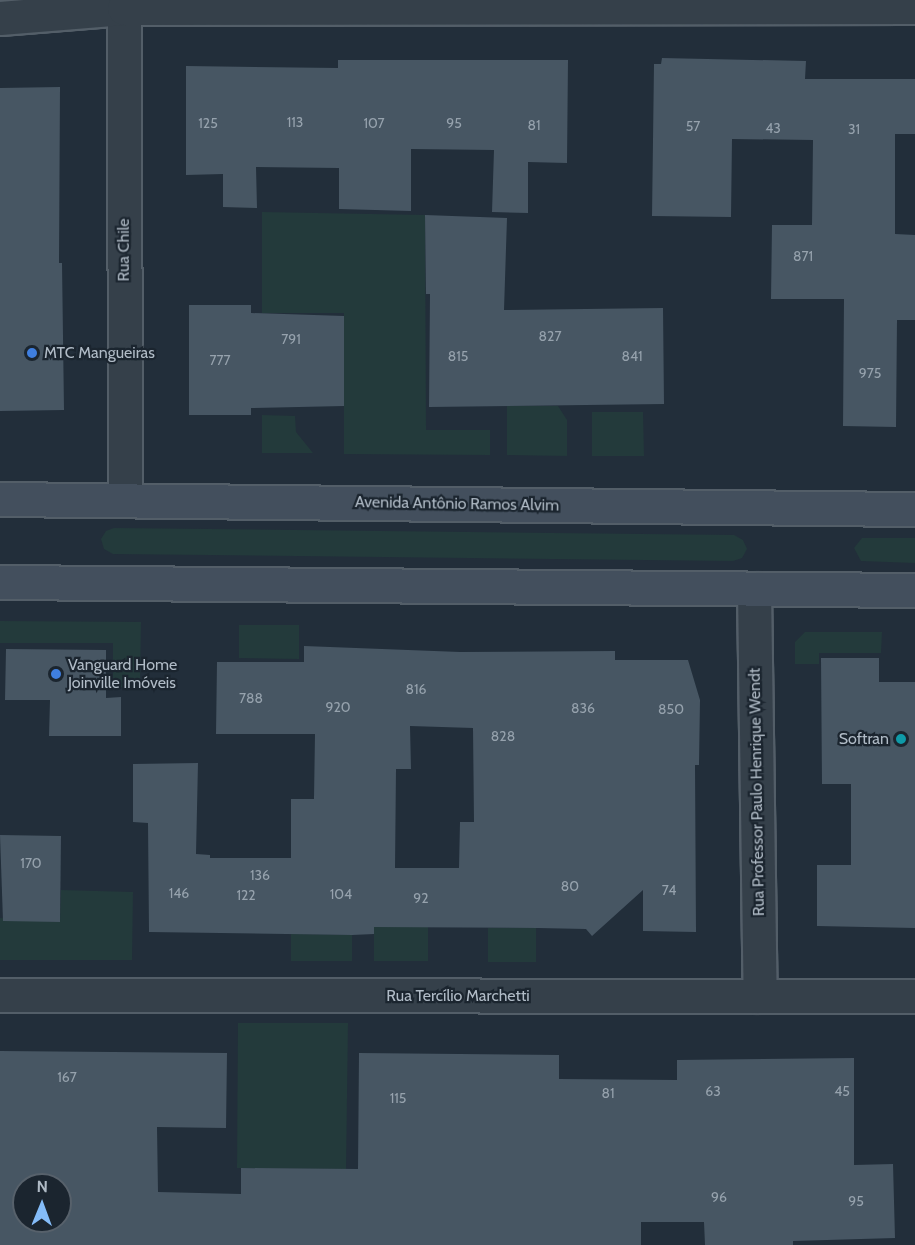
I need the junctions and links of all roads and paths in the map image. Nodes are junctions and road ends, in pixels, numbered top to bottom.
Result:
1 (124, 4) edge
2 (915, 7) edge
3 (0, 18) edge
4 (0, 499) edge
5 (125, 500) junction
6 (915, 509) edge
7 (0, 582) edge
8 (754, 589) junction
9 (915, 590) edge
10 (0, 995) edge
11 (760, 996) junction
12 (915, 996) edge

1 - 2 street
1 - 3 street
1 - 5 street, Rua Chile
4 - 5 street, Avenida Antônio Ramos Alvim
5 - 6 street, Avenida Antônio Ramos Alvim
7 - 8 street
8 - 9 street
8 - 11 street, Rua Professor Paulo Henrique Wendt
10 - 11 street, Rua Tercílio Marchetti
11 - 12 street, Rua Tercílio Marchetti

